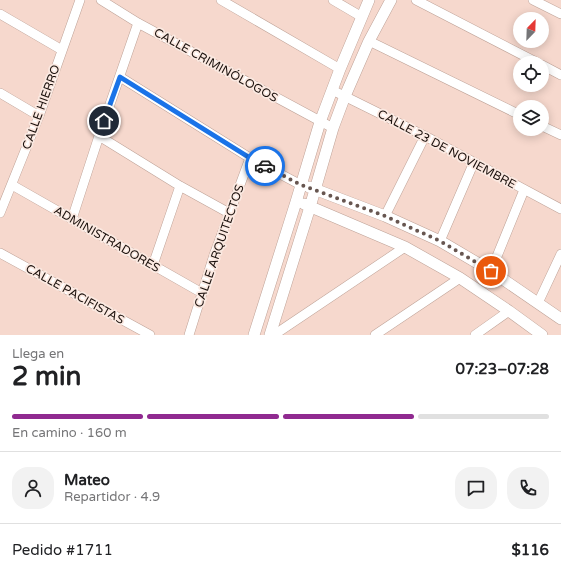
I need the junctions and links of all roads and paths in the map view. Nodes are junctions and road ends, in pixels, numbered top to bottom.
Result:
1 (80, 0) edge
2 (101, 0) edge
3 (221, 0) edge
4 (333, 0) edge
5 (369, 0) edge
6 (391, 0) edge
7 (416, 0) edge
8 (533, 0) edge
9 (0, 14) edge
10 (561, 14) edge
11 (362, 17) junction
12 (138, 22) junction
13 (369, 41) junction
14 (62, 50) junction
15 (524, 56) edge
16 (340, 69) junction
17 (549, 69) edge
18 (561, 75) edge
19 (120, 77) junction
20 (332, 90) junction
21 (0, 94) edge
22 (345, 96) junction
23 (513, 112) edge
24 (38, 116) junction
25 (320, 122) junction
26 (332, 128) junction
27 (549, 129) edge
28 (561, 135) edge
29 (99, 136) junction
30 (425, 136) junction
31 (250, 158) junction
32 (474, 162) junction
33 (12, 185) junction
34 (301, 185) junction
35 (180, 186) junction
36 (315, 190) junction
37 (524, 190) junction
38 (296, 202) junction
39 (310, 207) junction
40 (561, 209) edge
41 (0, 213) edge
42 (229, 213) junction
43 (385, 216) junction
44 (72, 219) junction
45 (440, 241) junction
46 (405, 247) junction
47 (0, 252) edge
48 (561, 254) edge
49 (153, 265) junction
50 (491, 271) junction
51 (460, 278) junction
52 (202, 293) junction
53 (538, 303) junction
54 (509, 312) junction
55 (561, 319) edge
56 (150, 335) edge
57 (189, 335) edge
58 (254, 335) edge
59 (270, 335) edge
60 (274, 335) edge
61 (374, 335) edge
62 (475, 335) edge
63 (542, 335) edge

1 - 14 street, CALLE HIERRO
2 - 12 street, CALLE CRIMINÓLOGOS
3 - 16 street
4 - 11 street
5 - 11 street
6 - 13 street
7 - 15 street
8 - 10 street
9 - 14 street
11 - 16 street
12 - 19 street
12 - 25 street, CALLE CRIMINÓLOGOS
13 - 22 street
13 - 23 street
14 - 24 street, CALLE HIERRO
16 - 20 street
17 - 18 street
19 - 29 street
19 - 31 street
20 - 22 street, CALLE 23 DE NOVIEMBRE
20 - 25 street
21 - 24 street
22 - 26 street
22 - 30 street, CALLE 23 DE NOVIEMBRE
24 - 33 street, CALLE HIERRO
25 - 26 street, CALLE CRIMINÓLOGOS
25 - 34 street
26 - 36 street
27 - 28 street
29 - 35 street
29 - 44 street
30 - 32 street, CALLE 23 DE NOVIEMBRE
30 - 43 street
31 - 34 street
31 - 42 street, CALLE ARQUITECTOS
32 - 37 street, CALLE 23 DE NOVIEMBRE
32 - 45 street
33 - 41 street, CALLE HIERRO
33 - 44 street, ADMINISTRADORES
34 - 36 street
34 - 38 street
35 - 42 street
35 - 49 street
36 - 39 street
36 - 43 street
37 - 40 street, CALLE 23 DE NOVIEMBRE
37 - 50 street
38 - 39 street
38 - 58 street
39 - 46 street
39 - 59 street
42 - 52 street, CALLE ARQUITECTOS
43 - 45 street
44 - 49 street, ADMINISTRADORES
45 - 50 street
46 - 51 street
46 - 60 street
47 - 56 street, CALLE PACIFISTAS
48 - 53 street
49 - 52 street, ADMINISTRADORES
50 - 53 street
51 - 54 street
51 - 61 street
52 - 57 street, CALLE ARQUITECTOS
53 - 55 street
54 - 62 street
54 - 63 street

